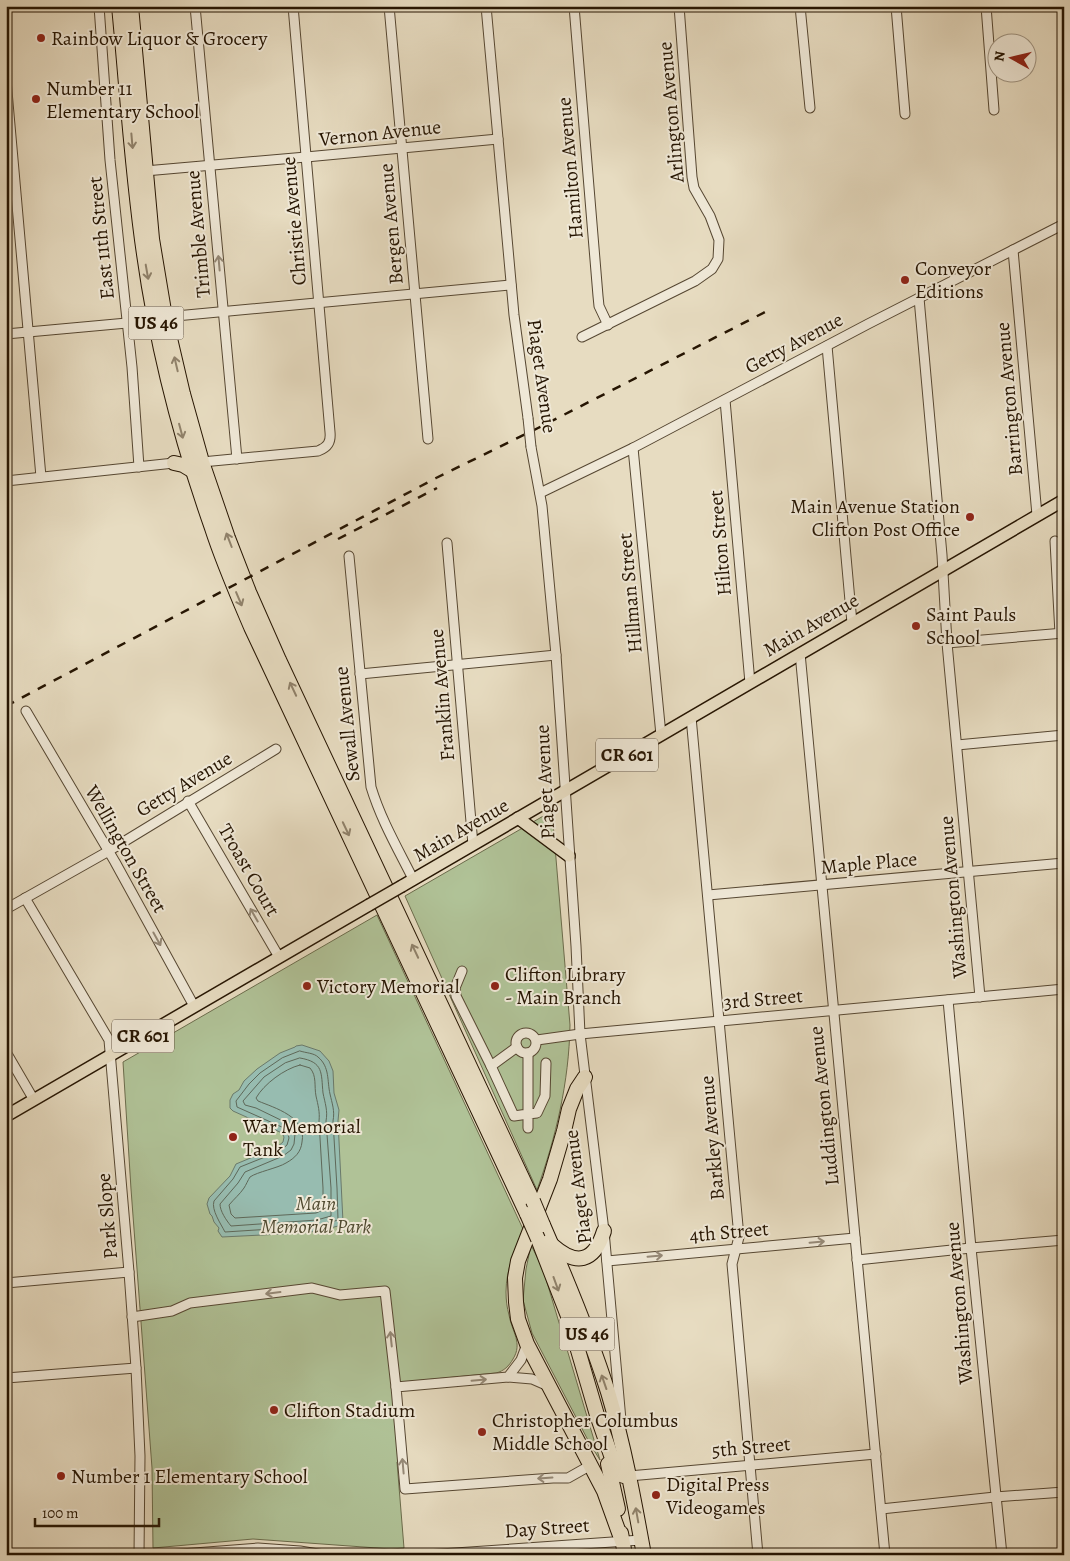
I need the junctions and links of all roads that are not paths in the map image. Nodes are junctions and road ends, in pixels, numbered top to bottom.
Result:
1 (99, 6) edge
2 (119, 6) edge
3 (131, 6) edge
4 (195, 6) edge
5 (293, 6) edge
6 (389, 6) edge
7 (486, 6) edge
8 (574, 6) edge
9 (679, 6) edge
10 (800, 6) edge
11 (896, 6) edge
12 (986, 6) edge
13 (127, 22) junction
14 (6, 80) edge
15 (810, 108) dead end
16 (994, 110) dead end
17 (904, 114) dead end
18 (498, 138) junction
19 (402, 148) junction
20 (306, 157) junction
21 (210, 165) junction
22 (140, 171) junction
23 (11, 187) edge
24 (1064, 224) edge
25 (1013, 250) junction
26 (511, 285) junction
27 (415, 294) junction
28 (919, 298) junction
29 (319, 303) junction
30 (223, 312) junction
31 (165, 317) junction
32 (127, 323) junction
33 (608, 325) junction
34 (28, 332) junction
35 (6, 334) edge
36 (582, 338) dead end
37 (827, 346) junction
38 (725, 400) junction
39 (428, 440) dead end
40 (634, 448) junction
41 (237, 459) junction
42 (174, 463) joint
43 (198, 466) junction
44 (139, 467) junction
45 (41, 477) junction
46 (6, 481) edge
47 (540, 493) junction
48 (1064, 500) edge
49 (1037, 515) junction
50 (1055, 541) dead end
51 (446, 542) dead end
52 (349, 556) dead end
53 (943, 570) junction
54 (852, 623) junction
55 (1062, 633) edge
56 (947, 643) junction
57 (800, 653) junction
58 (556, 655) junction
59 (457, 665) junction
60 (360, 674) junction
61 (750, 683) junction
62 (26, 711) dead end
63 (692, 717) junction
64 (661, 735) junction
65 (1064, 735) edge
66 (957, 745) junction
67 (276, 749) dead end
68 (565, 791) junction
69 (188, 801) junction
70 (518, 818) junction
71 (473, 845) junction
72 (107, 852) junction
73 (569, 856) junction
74 (1064, 863) edge
75 (968, 872) junction
76 (413, 879) junction
77 (821, 885) junction
78 (708, 895) junction
79 (25, 898) junction
80 (6, 909) edge
81 (279, 957) junction
82 (462, 971) dead end
83 (1064, 989) edge
84 (980, 997) junction
85 (948, 1000) junction
86 (194, 1006) junction
87 (833, 1010) junction
88 (719, 1020) junction
89 (580, 1034) junction
90 (537, 1040) junction
91 (517, 1047) junction
92 (6, 1052) edge
93 (528, 1053) junction
94 (111, 1055) junction
95 (546, 1064) dead end
96 (491, 1066) junction
97 (585, 1077) junction
98 (34, 1100) junction
99 (528, 1114) junction
100 (6, 1116) edge
101 (528, 1128) dead end
102 (530, 1208) junction
103 (604, 1232) junction
104 (855, 1238) junction
105 (1064, 1240) edge
106 (552, 1245) junction
107 (971, 1248) junction
108 (736, 1249) junction
109 (857, 1260) junction
110 (607, 1261) junction
111 (130, 1272) junction
112 (6, 1283) edge
113 (132, 1317) junction
114 (527, 1344) junction
115 (136, 1368) junction
116 (508, 1377) junction
117 (6, 1378) edge
118 (548, 1386) junction
119 (396, 1387) junction
120 (597, 1415) junction
121 (622, 1445) junction
122 (876, 1454) junction
123 (750, 1465) junction
124 (591, 1466) junction
125 (630, 1476) junction
126 (1064, 1492) edge
127 (995, 1497) junction
128 (881, 1509) junction
129 (641, 1540) junction
130 (624, 1548) edge
131 (139, 1555) edge
132 (168, 1555) edge
133 (324, 1555) edge
134 (426, 1555) edge
135 (644, 1555) edge
136 (758, 1555) edge
137 (885, 1555) edge
138 (1002, 1555) edge

1 - 32 street, East 11th Street
2 - 13 highway, US 46
3 - 13 highway, US 46
4 - 21 street, Trimble Avenue
5 - 20 street, Christie Avenue
6 - 19 street, Bergen Avenue
7 - 18 street, Piaget Avenue
8 - 33 street, Hamilton Avenue
9 - 33 street, Arlington Avenue
10 - 15 street
11 - 17 street
12 - 16 street
13 - 22 highway, US 46
14 - 23 street
18 - 19 street, Vernon Avenue
18 - 26 street, Piaget Avenue
19 - 20 street, Vernon Avenue
19 - 27 street, Bergen Avenue
20 - 21 street, Vernon Avenue
20 - 29 street, Christie Avenue
21 - 22 street, Vernon Avenue
30 -> 21 street, Trimble Avenue
22 - 31 highway, US 46
22 -> 43 highway, US 46
23 - 34 street
24 - 25 street, Getty Avenue
25 - 28 street, Getty Avenue
25 - 49 street, Barrington Avenue
26 - 27 street
26 - 47 street, Piaget Avenue, bridge
27 - 29 street
27 - 39 street, Bergen Avenue
28 - 37 street, Getty Avenue
28 - 53 street, Washington Avenue
29 - 30 street
29 - 41 street, Christie Avenue
30 - 31 street
30 - 41 street, Trimble Avenue
43 -> 31 highway, US 46
32 - 34 street
32 - 44 street, East 11th Street
33 - 36 street, Arlington Avenue
34 - 35 street
34 - 45 street
37 - 38 street, Getty Avenue
37 - 54 street
38 - 40 street, Getty Avenue
38 - 61 street, Hilton Street
40 - 47 street, Getty Avenue
40 - 64 street, Hillman Street
41 - 43 street
42 - 43 highway
42 - 44 street
43 - 102 highway, US 46
44 - 45 street
45 - 46 street
47 - 58 street, Piaget Avenue
48 - 49 main road, Main Avenue / CR 601
49 - 53 main road, Main Avenue / CR 601
50 - 55 street
51 - 59 street, Franklin Avenue
52 - 60 street, Sewall Avenue
53 - 54 main road, Main Avenue / CR 601
53 - 56 street, Washington Avenue
54 - 57 main road, Main Avenue / CR 601
55 - 56 street
56 - 66 street, Washington Avenue
57 - 61 main road, Main Avenue / CR 601
57 - 77 street, Luddington Avenue
58 - 59 street
58 - 68 street, Piaget Avenue
59 - 60 street
59 - 71 street, Franklin Avenue
60 - 76 street, Sewall Avenue
61 - 63 main road, Main Avenue / CR 601
62 - 72 street, Wellington Street
63 - 64 main road, Main Avenue / CR 601
63 - 78 street, Barkley Avenue
64 - 68 main road, Main Avenue / CR 601
65 - 66 street
66 - 75 street, Washington Avenue
67 - 69 street, Getty Avenue
68 - 70 main road, Main Avenue / CR 601
68 - 73 street, Piaget Avenue
69 - 72 street, Getty Avenue
81 -> 69 street, Troast Court
70 - 71 main road, Main Avenue / CR 601
70 - 73 main road
71 - 76 main road, Main Avenue / CR 601
72 - 79 street, Getty Avenue
72 -> 86 street, Wellington Street
73 - 89 street, Piaget Avenue
74 - 75 street, Maple Place
75 - 77 street, Maple Place
75 - 84 street, Washington Avenue
76 - 81 main road, Main Avenue / CR 601, bridge
77 - 78 street, Maple Place
77 - 87 street, Luddington Avenue
78 - 88 street, Barkley Avenue
79 - 80 street, Getty Avenue
79 - 94 street, Park Slope
81 - 86 main road, Main Avenue / CR 601
82 - 96 street
83 - 84 street
84 - 85 street, Washington Avenue
85 - 87 street, 3rd Street
85 - 107 street, Washington Avenue
86 - 94 main road, Main Avenue / CR 601
87 - 88 street, 3rd Street
87 - 104 street, Luddington Avenue
88 - 89 street, 3rd Street
88 - 108 street, Barkley Avenue
89 - 90 street, 3rd Street
89 - 97 street, Piaget Avenue
90 - 91 street
90 - 93 street
91 - 93 street
91 - 96 street
92 - 98 street
93 - 99 street
94 - 98 main road, Main Avenue / CR 601
94 - 111 street, Park Slope
95 - 99 street
96 - 99 street
97 - 103 street, Piaget Avenue
97 - 114 highway
98 - 100 main road, Main Avenue / CR 601
99 - 101 street
102 - 106 highway, US 46, bridge
102 -> 120 highway, US 46, bridge
103 - 106 highway
103 - 110 street, Piaget Avenue
108 -> 104 street, 4th Street
104 - 109 street, Luddington Avenue
105 - 107 street
121 -> 106 highway, US 46
107 - 109 street
107 - 127 street, Washington Avenue
110 -> 108 street, 4th Street
108 - 123 street, Barkley Avenue
109 - 122 street, Luddington Avenue
110 - 121 street, Piaget Avenue
111 - 112 street
111 - 113 street, Park Slope
113 - 115 street, Park Slope
119 -> 113 street
114 - 116 street
114 - 118 highway
115 - 117 street
115 - 131 street, Park Slope
116 - 118 street
119 -> 116 street
118 - 124 highway
124 -> 119 street
120 - 125 highway
120 - 130 highway, US 46
121 - 125 highway, Piaget Avenue / US 46
122 - 123 street, 5th Street
122 - 128 street, Luddington Avenue
123 - 125 street, 5th Street
123 - 136 street, Barkley Avenue
124 - 130 highway
129 -> 125 highway, Piaget Avenue / US 46
126 - 127 street
127 - 128 street
127 - 138 street, Washington Avenue
128 - 137 street, Luddington Avenue
129 - 130 street, Day Street
129 - 135 highway, Piaget Avenue / US 46
130 - 134 street, Day Street
132 - 133 street

